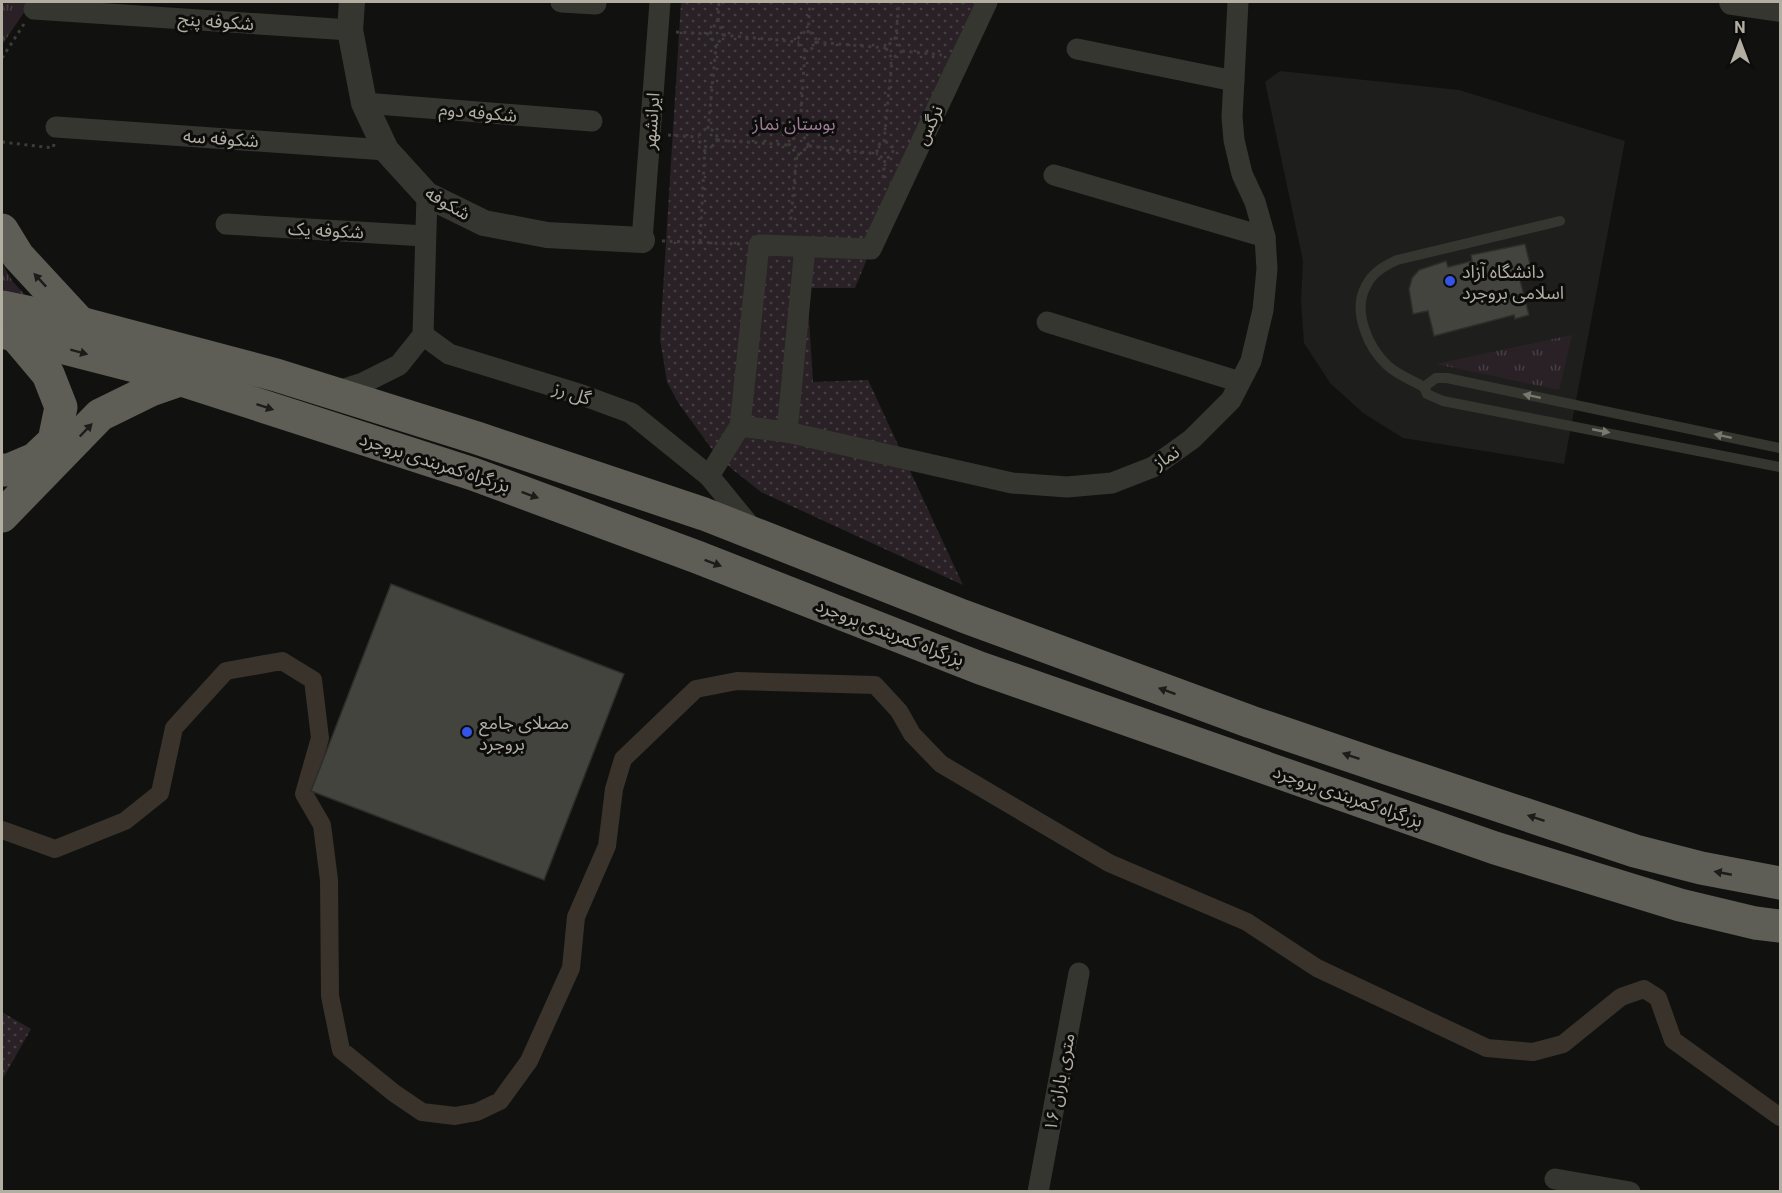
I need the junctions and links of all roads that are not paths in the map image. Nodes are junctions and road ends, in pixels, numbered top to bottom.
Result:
1 (352, 2) edge
2 (561, 2) edge
3 (660, 2) edge
4 (987, 2) edge
5 (1238, 2) edge
6 (1731, 2) edge
7 (596, 4) dead end
8 (34, 9) road end
9 (1780, 9) edge
10 (350, 30) junction
11 (1077, 50) dead end
12 (1233, 81) junction
13 (364, 103) junction
14 (592, 121) dead end
15 (56, 127) road end
16 (386, 150) junction
17 (1054, 175) dead end
18 (427, 195) junction
19 (1560, 221) dead end
20 (226, 224) dead end
21 (2, 230) edge
22 (425, 236) junction
23 (1265, 237) junction
24 (642, 240) joint
25 (797, 246) junction
26 (2, 307) edge
27 (1047, 322) dead end
28 (80, 323) junction
29 (9, 334) edge
30 (423, 335) junction
31 (180, 380) junction
32 (1240, 382) junction
33 (1424, 387) junction
34 (332, 393) junction
35 (740, 426) junction
36 (787, 432) junction
37 (1780, 448) edge
38 (1780, 467) edge
39 (2, 470) edge
40 (709, 476) junction
41 (2, 516) edge
42 (757, 535) junction
43 (1780, 883) edge
44 (1780, 926) edge
45 (1079, 973) dead end
46 (1555, 1179) dead end
47 (1038, 1191) edge
48 (1630, 1191) edge

1 - 10 street, شکوفه
2 - 7 street
3 - 24 street, ایرانشهر
4 - 25 street, نرگس
5 - 12 street, نماز
6 - 9 street
8 - 10 street, شکوفه پنج
10 - 13 street, شکوفه
11 - 12 street
12 - 23 street, نماز
13 - 14 street, شکوفه دوم
13 - 16 street, شکوفه
15 - 16 street, شکوفه سه
16 - 18 street, شکوفه
17 - 23 street
18 - 22 street
18 - 24 street, شکوفه
19 - 33 lane
20 - 22 street, شکوفه یک
28 -> 21 highway
22 - 30 street
23 - 32 street, نماز
25 - 35 street
25 - 36 street
26 - 28 highway, بزرگراه کمربندی بروجرد
27 - 32 street
28 - 34 highway, بزرگراه کمربندی بروجرد
29 -> 31 highway, بزرگراه کمربندی بروجرد
29 - 39 highway
30 - 34 street
30 - 40 street, گل رز
41 -> 31 highway
31 -> 44 highway, بزرگراه کمربندی بروجرد
32 - 36 street, نماز
37 -> 33 lane
33 -> 38 lane
34 - 42 highway, بزرگراه کمربندی بروجرد
35 - 36 street, نماز
35 - 40 street
40 - 42 street, گل رز
43 -> 42 highway, بزرگراه کمربندی بروجرد
45 - 47 street, ۱۶ متری باران
46 - 48 street

